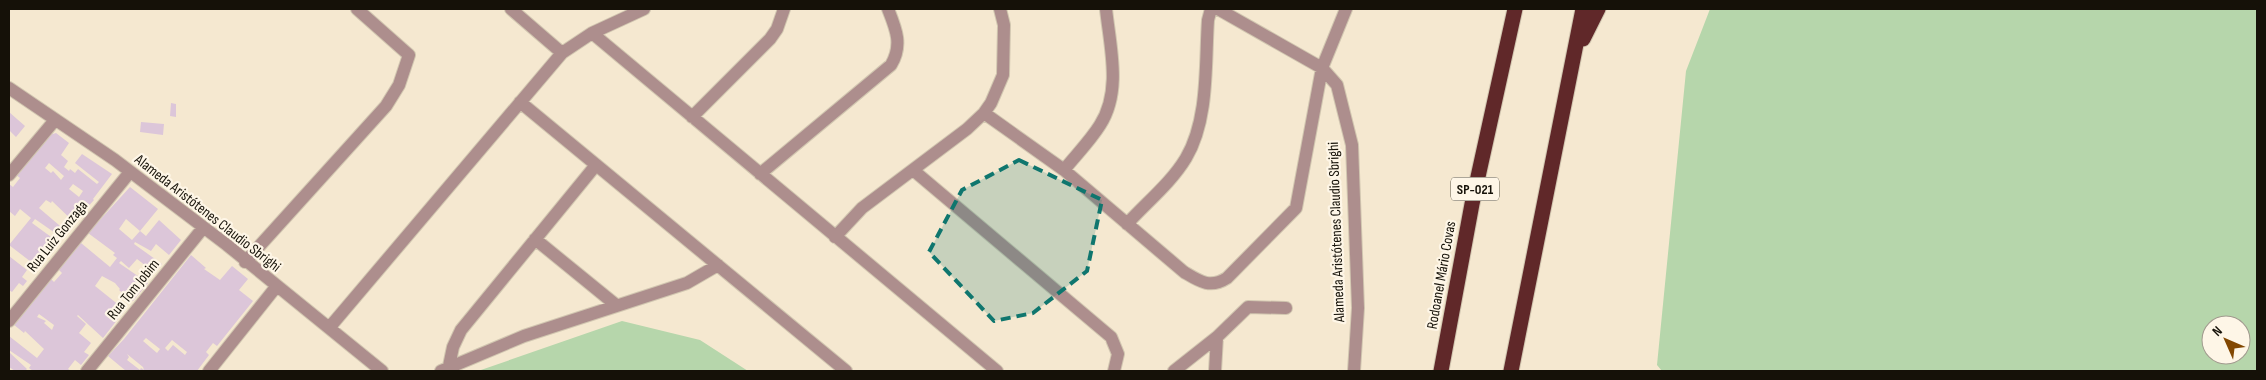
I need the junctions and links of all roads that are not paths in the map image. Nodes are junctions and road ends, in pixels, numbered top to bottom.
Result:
1 (357, 9) edge
2 (512, 9) edge
3 (644, 9) edge
4 (784, 9) edge
5 (888, 9) edge
6 (1000, 9) edge
7 (1106, 9) edge
8 (1211, 9) edge
9 (1218, 9) edge
10 (1346, 9) edge
11 (1504, 9) edge
12 (1515, 9) edge
13 (1583, 9) edge
14 (1598, 9) edge
15 (592, 33) junction
16 (1507, 42) junction
17 (562, 53) junction
18 (1572, 60) junction
19 (1322, 68) junction
20 (9, 88) edge
21 (520, 102) junction
22 (984, 112) junction
23 (692, 117) junction
24 (55, 120) junction
25 (596, 165) junction
26 (913, 170) junction
27 (1064, 170) junction
28 (130, 172) junction
29 (9, 174) edge
30 (760, 174) junction
31 (1127, 224) junction
32 (203, 228) junction
33 (835, 237) junction
34 (535, 239) junction
35 (245, 262) junction
36 (718, 265) junction
37 (276, 286) junction
38 (616, 305) junction
39 (1286, 308) dead end
40 (9, 320) edge
41 (329, 328) junction
42 (1217, 337) junction
43 (445, 369) edge
44 (88, 371) edge
45 (209, 371) edge
46 (382, 371) edge
47 (846, 371) edge
48 (997, 371) edge
49 (1114, 371) edge
50 (1174, 371) edge
51 (1214, 371) edge
52 (1354, 371) edge
53 (1442, 371) edge
54 (1511, 371) edge

1 - 35 street
2 - 17 street
3 - 15 street
4 - 23 street
5 - 30 street
6 - 22 street
7 - 27 street
8 - 31 street
9 - 19 street, Alameda Aristótenes Claudio Sbrighi
10 - 19 street
11 - 16 highway
12 - 16 highway, Rodoanel Mário Covas / SP-021
13 - 18 highway
14 - 18 highway
15 - 17 street
15 - 23 street
16 - 53 highway, Rodoanel Mário Covas / SP-021
17 - 21 street
18 - 54 highway
19 - 31 street
19 - 52 street, Alameda Aristótenes Claudio Sbrighi
20 - 24 street, Alameda Aristótenes Claudio Sbrighi
21 - 25 street
21 - 41 street
22 - 26 street
22 - 27 street
23 - 30 street
24 - 28 street, Alameda Aristótenes Claudio Sbrighi
24 - 29 street
25 - 34 street
25 - 36 street
26 - 33 street
26 - 49 street
27 - 31 street
28 - 32 street, Alameda Aristótenes Claudio Sbrighi
28 - 40 street, Rua Luiz Gonzaga
30 - 33 street
32 - 35 street, Alameda Aristótenes Claudio Sbrighi
32 - 44 street, Rua Tom Jobim
33 - 48 street
34 - 38 street
34 - 43 street
35 - 37 street, Alameda Aristótenes Claudio Sbrighi
36 - 38 street
36 - 47 street
37 - 41 street, Alameda Aristótenes Claudio Sbrighi
37 - 45 street
38 - 43 street
39 - 42 street
41 - 46 street, Alameda Aristótenes Claudio Sbrighi
42 - 50 street
42 - 51 street

